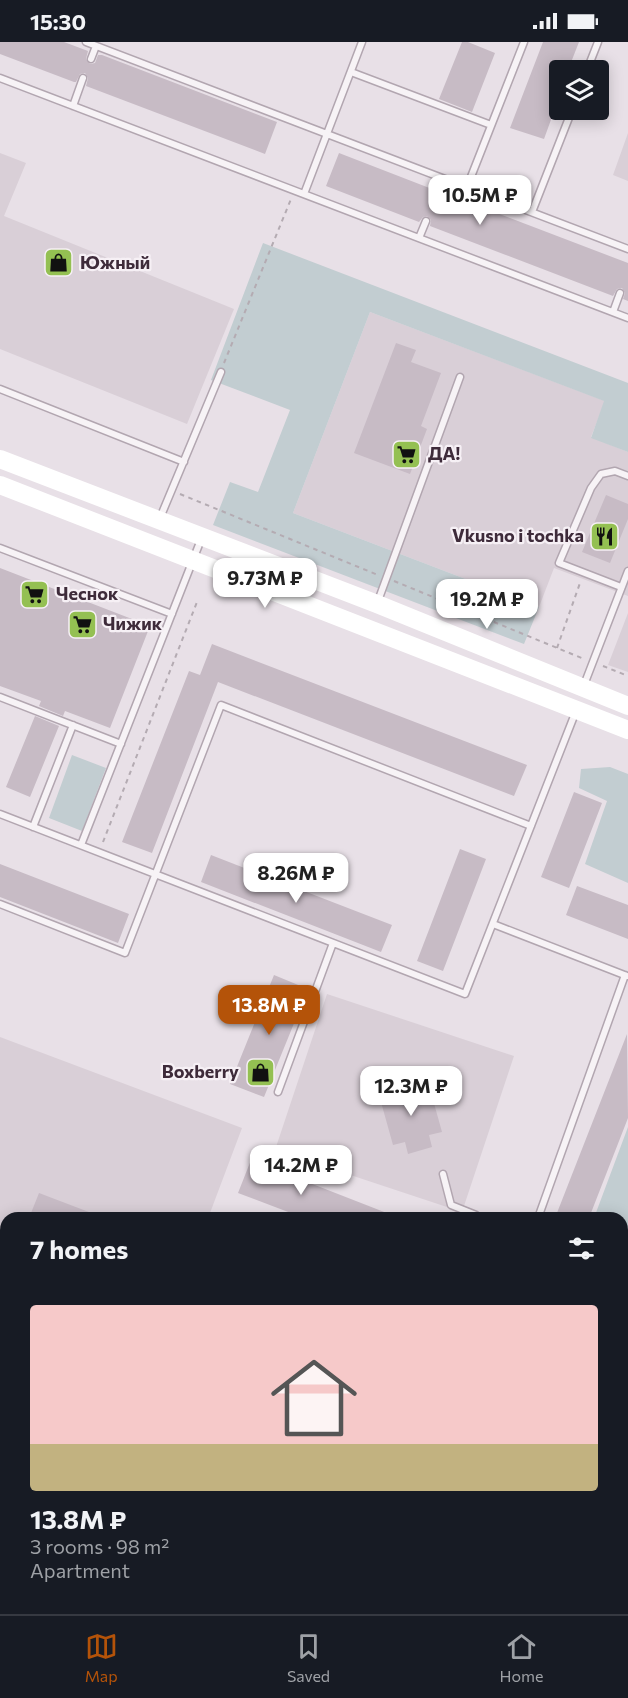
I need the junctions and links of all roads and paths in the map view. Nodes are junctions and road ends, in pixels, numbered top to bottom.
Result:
1 (86, 42) edge
2 (362, 42) edge
3 (524, 42) edge
4 (598, 42) edge
5 (96, 46) junction
6 (91, 59) dead end
7 (591, 60) edge
8 (351, 72) junction
9 (0, 78) edge
10 (83, 78) dead end
11 (73, 106) junction
12 (568, 120) edge
13 (491, 125) junction
14 (327, 134) junction
15 (442, 178) junction
16 (467, 188) junction
17 (294, 190) junction
18 (304, 194) junction
19 (435, 195) dead end
20 (532, 212) junction
21 (426, 220) dead end
22 (419, 238) junction
23 (628, 249) edge
24 (621, 293) dead end
25 (613, 312) junction
26 (628, 318) edge
27 (221, 372) joint
28 (460, 377) dead end
29 (0, 389) edge
30 (0, 459) edge
31 (184, 462) junction
32 (628, 476) edge
33 (0, 485) edge
34 (159, 520) junction
35 (202, 537) junction
36 (0, 548) edge
37 (192, 561) junction
38 (628, 571) edge
39 (583, 573) junction
40 (621, 588) junction
41 (197, 602) dead end
42 (377, 604) junction
43 (172, 614) junction
44 (557, 648) dead end
45 (592, 662) junction
46 (628, 676) edge
47 (583, 688) junction
48 (0, 697) edge
49 (628, 706) edge
50 (576, 710) junction
51 (73, 725) junction
52 (628, 730) edge
53 (121, 744) junction
54 (0, 814) edge
55 (531, 826) junction
56 (33, 827) junction
57 (81, 845) junction
58 (99, 852) junction
59 (155, 874) junction
60 (0, 904) edge
61 (493, 924) junction
62 (333, 943) junction
63 (626, 976) edge
64 (278, 1092) dead end
65 (443, 1174) dead end
66 (466, 1212) edge
67 (540, 1212) edge

1 - 5 lane
2 - 8 lane
3 - 13 lane
4 - 7 lane
5 - 6 lane
5 - 14 lane
8 - 13 lane
8 - 14 lane
9 - 11 lane
10 - 11 lane
11 - 17 lane
12 - 20 lane
13 - 16 lane
14 - 15 lane
14 - 18 lane
15 - 16 lane
15 - 19 lane
16 - 20 lane
17 - 18 lane
17 - 27 path
18 - 22 lane
20 - 23 lane
21 - 22 lane
22 - 25 lane
24 - 25 lane
25 - 26 lane
27 - 31 lane
28 - 42 lane
29 - 31 lane
30 - 34 main road
31 - 34 lane
32 - 39 lane
33 - 37 main road
34 - 35 main road
35 - 37 lane
35 - 42 main road
36 - 43 lane
37 - 43 lane
37 - 50 main road
38 - 40 lane
39 - 40 lane
39 - 44 path
40 - 45 lane
41 - 58 path
42 - 47 main road
43 - 53 lane
45 - 46 path
45 - 47 lane
47 - 49 main road
48 - 51 lane
50 - 52 main road
50 - 55 lane
51 - 53 lane
51 - 56 lane
53 - 57 lane
54 - 56 lane
55 - 59 lane
55 - 61 lane
56 - 57 lane
57 - 58 lane
58 - 59 lane
59 - 60 lane
59 - 62 lane
61 - 62 lane
61 - 63 lane
62 - 64 lane
63 - 67 lane
65 - 66 lane

